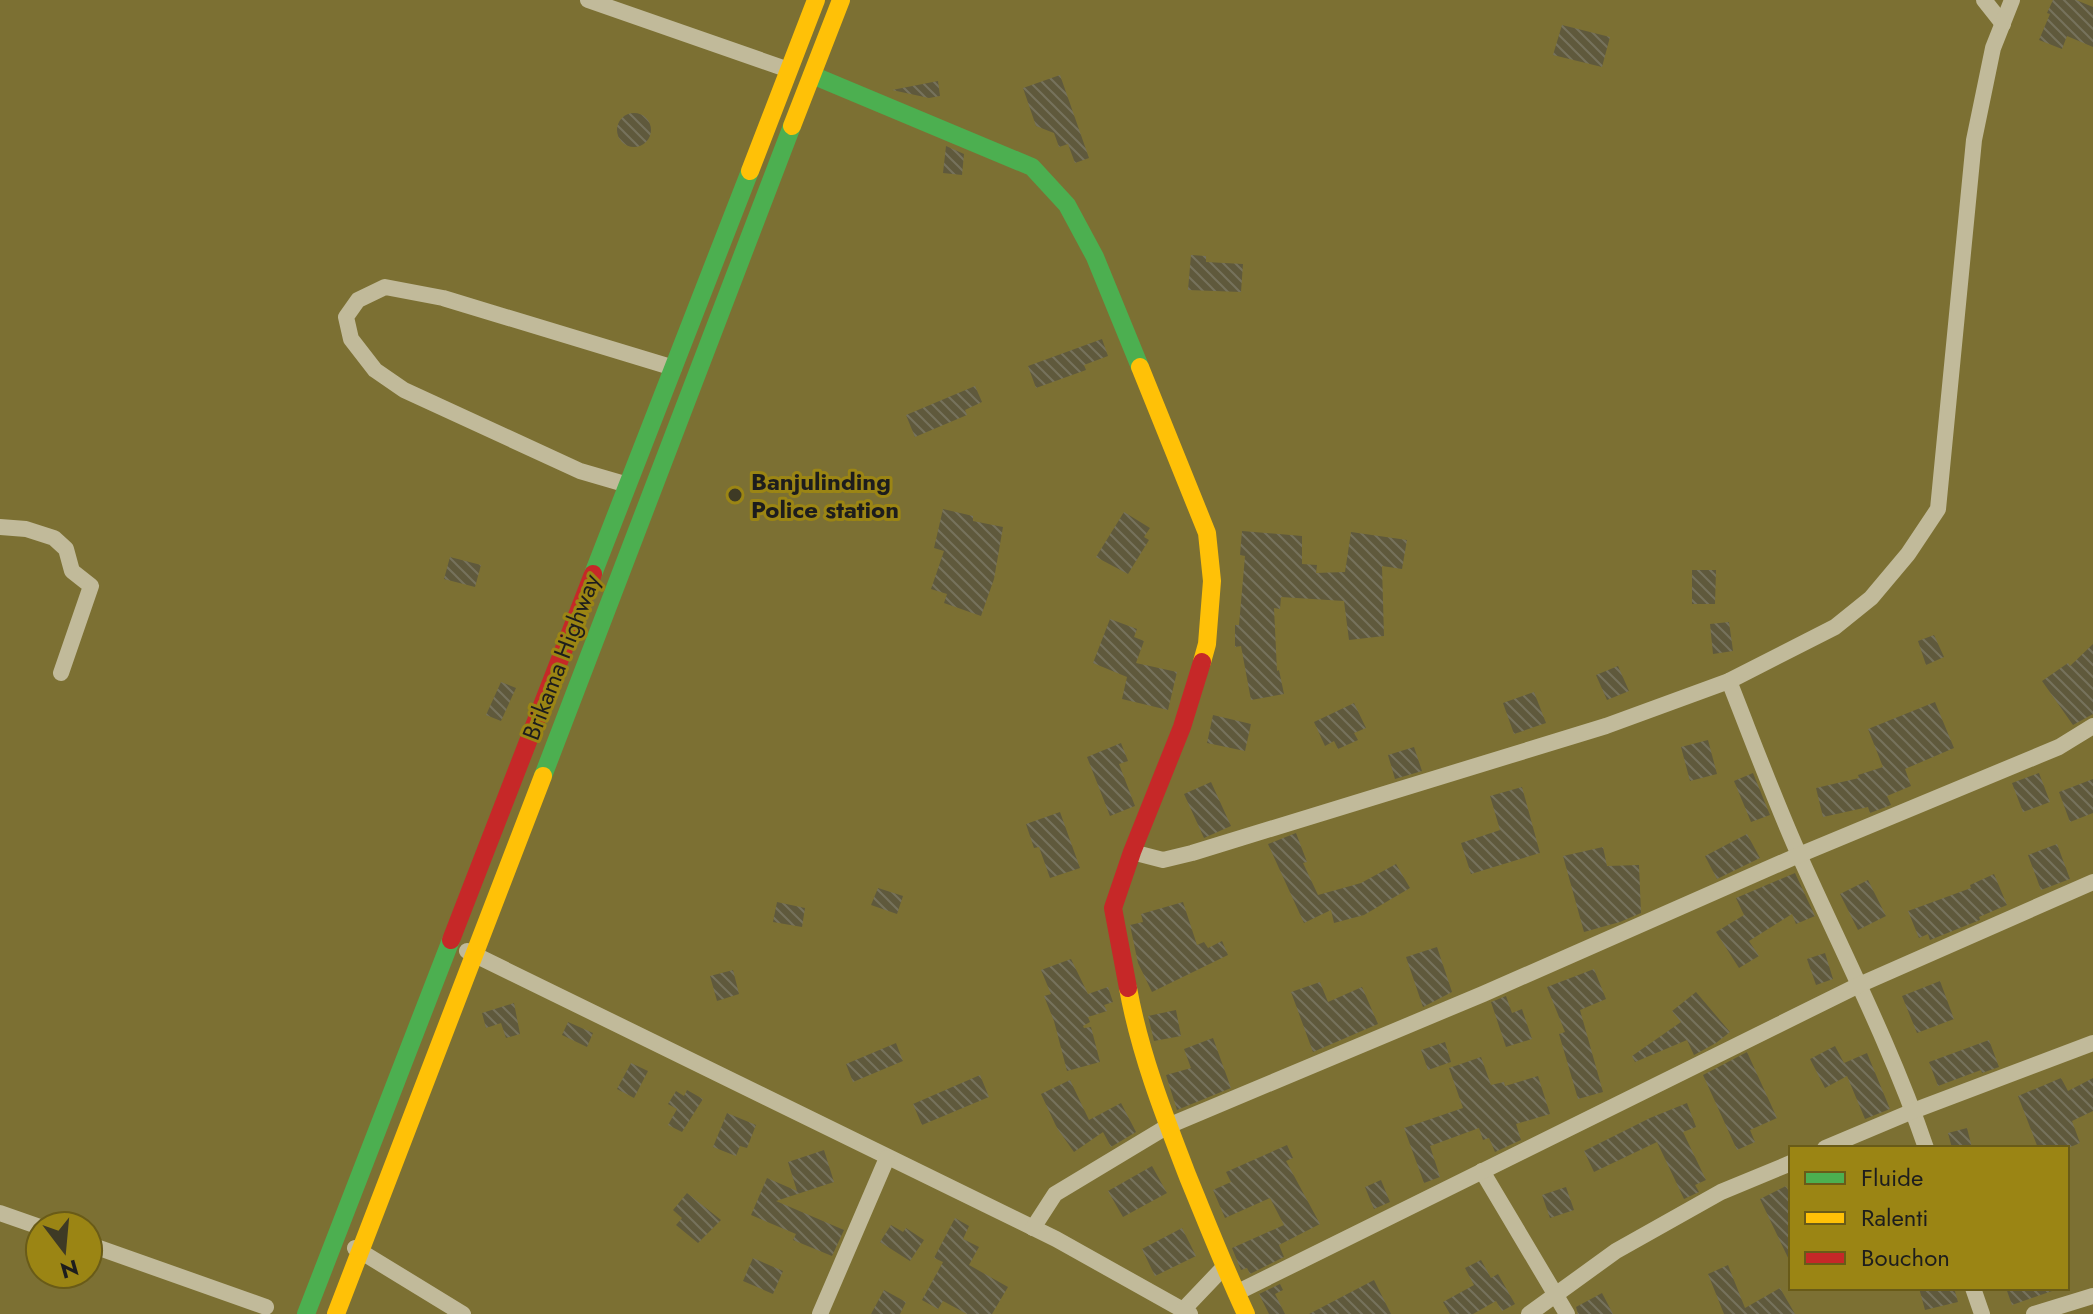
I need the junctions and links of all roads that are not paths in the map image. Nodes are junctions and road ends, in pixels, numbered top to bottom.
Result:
1 (588, 0) edge
2 (816, 0) edge
3 (841, 0) edge
4 (1984, 0) edge
5 (2012, 0) edge
6 (2003, 24) junction
7 (789, 70) junction
8 (812, 75) junction
9 (718, 252) junction
10 (741, 261) junction
11 (674, 368) junction
12 (628, 485) junction
13 (0, 527) edge
14 (578, 613) junction
15 (603, 621) junction
16 (61, 673) dead end
17 (1729, 681) junction
18 (2093, 726) edge
19 (1132, 852) junction
20 (1799, 855) junction
21 (2093, 882) edge
22 (451, 944) junction
23 (474, 953) junction
24 (1859, 985) junction
25 (2093, 1043) edge
26 (1913, 1111) junction
27 (1168, 1126) junction
28 (1830, 1146) edge
29 (1925, 1146) edge
30 (887, 1158) junction
31 (1789, 1164) edge
32 (1482, 1171) junction
33 (0, 1213) edge
34 (24, 1221) edge
35 (1033, 1228) junction
36 (338, 1236) junction
37 (104, 1250) edge
38 (360, 1251) junction
39 (1224, 1267) junction
40 (1974, 1290) edge
41 (1236, 1293) junction
42 (1556, 1295) junction
43 (2093, 1296) edge
44 (266, 1307) dead end
45 (1187, 1312) edge
46 (306, 1314) edge
47 (336, 1314) edge
48 (463, 1314) edge
49 (820, 1314) edge
50 (1246, 1314) edge
51 (1529, 1314) edge
52 (1567, 1314) edge
53 (1982, 1314) edge
54 (2034, 1314) edge

1 - 7 street
2 - 7 main road, Brikama Highway
3 - 8 main road, Brikama Highway
4 - 6 street
5 - 6 street
6 - 17 street
7 - 9 main road, Brikama Highway
8 - 10 main road, Brikama Highway
8 - 19 main road
9 - 10 main road
9 - 11 main road, Brikama Highway
10 - 15 main road, Brikama Highway
11 - 12 main road, Brikama Highway
11 - 12 street
12 - 14 main road, Brikama Highway
13 - 16 street
14 - 15 main road
14 - 22 main road, Brikama Highway
15 - 23 main road, Brikama Highway
17 - 19 street
17 - 20 street
18 - 20 street
19 - 27 main road
20 - 24 street
20 - 27 street
21 - 24 street
22 - 23 street
22 - 36 main road, Brikama Highway
23 - 30 street
23 - 38 main road, Brikama Highway
24 - 26 street
24 - 32 street
25 - 26 street
26 - 28 street
26 - 29 street
27 - 35 street
27 - 39 main road
30 - 35 street
30 - 49 street
31 - 42 street
32 - 41 street
32 - 42 street
33 - 34 street
35 - 45 street
36 - 38 street
36 - 46 main road, Brikama Highway
37 - 44 street
38 - 47 main road, Brikama Highway
38 - 48 street
39 - 41 main road
39 - 45 street
40 - 53 street
41 - 50 main road
42 - 51 street
42 - 52 street
43 - 54 street

